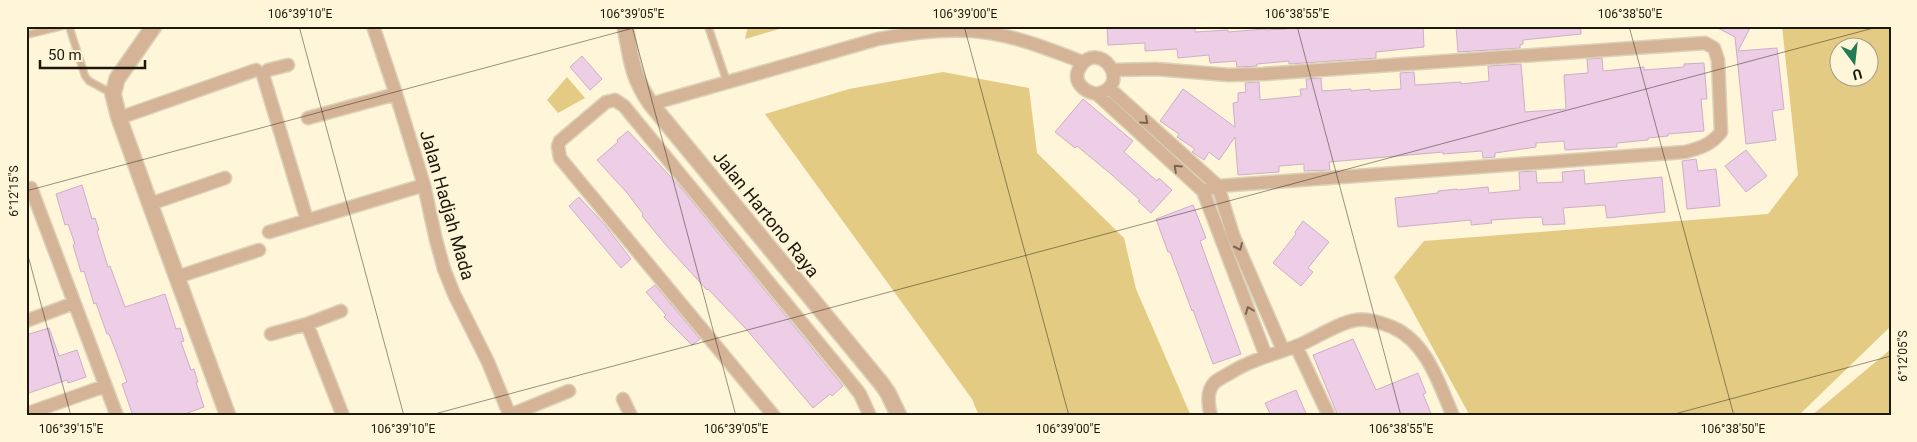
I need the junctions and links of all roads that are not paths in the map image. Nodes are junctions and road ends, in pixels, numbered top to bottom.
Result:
1 (63, 26) edge
2 (69, 26) edge
3 (154, 26) edge
4 (373, 26) edge
5 (625, 26) edge
6 (708, 26) edge
7 (26, 35) edge
8 (1083, 62) junction
9 (288, 65) dead end
10 (256, 70) dead end
11 (1113, 70) junction
12 (727, 82) junction
13 (1109, 88) junction
14 (114, 94) junction
15 (396, 94) junction
16 (1097, 94) junction
17 (651, 104) junction
18 (119, 118) junction
19 (308, 118) dead end
20 (225, 178) dead end
21 (424, 185) junction
22 (1218, 186) junction
23 (31, 188) dead end
24 (1203, 192) junction
25 (150, 204) junction
26 (307, 220) junction
27 (269, 232) dead end
28 (259, 250) dead end
29 (177, 277) junction
30 (74, 303) junction
31 (341, 311) dead end
32 (26, 321) edge
33 (307, 324) junction
34 (271, 334) dead end
35 (1296, 346) junction
36 (1283, 350) junction
37 (1266, 356) junction
38 (105, 386) junction
39 (568, 391) dead end
40 (623, 399) dead end
41 (26, 414) edge
42 (117, 416) edge
43 (228, 416) edge
44 (343, 416) edge
45 (510, 416) edge
46 (631, 416) edge
47 (774, 416) edge
48 (870, 416) edge
49 (899, 416) edge
50 (1211, 416) edge
51 (1329, 416) edge
52 (1453, 416) edge

1 - 7 lane
2 - 14 lane
3 - 14 street
4 - 15 street, Jalan Hadjah Mada
5 - 17 street, Jalan Hartono Raya
6 - 12 lane
8 - 11 street
8 - 12 street
8 - 16 street
9 - 26 street
10 - 18 street
11 - 13 street
11 - 22 street
12 - 17 street
13 - 16 street
13 -> 22 street
14 - 18 street
15 - 19 street
15 - 21 street, Jalan Hadjah Mada
24 -> 16 street
17 - 49 street, Jalan Hartono Raya
18 - 25 street
20 - 25 street
21 - 26 street
21 - 45 street, Jalan Hadjah Mada
22 - 24 street
22 -> 36 street
23 - 30 street
37 -> 24 street
25 - 29 street
26 - 27 street
28 - 29 street
29 - 43 street
30 - 32 street
30 - 38 street
31 - 33 street
33 - 34 street
33 - 44 street
35 - 36 street
35 - 51 street
35 - 52 street
36 - 37 street
37 - 50 street
38 - 41 street
38 - 42 street
39 - 45 street
40 - 46 street
47 - 48 street

